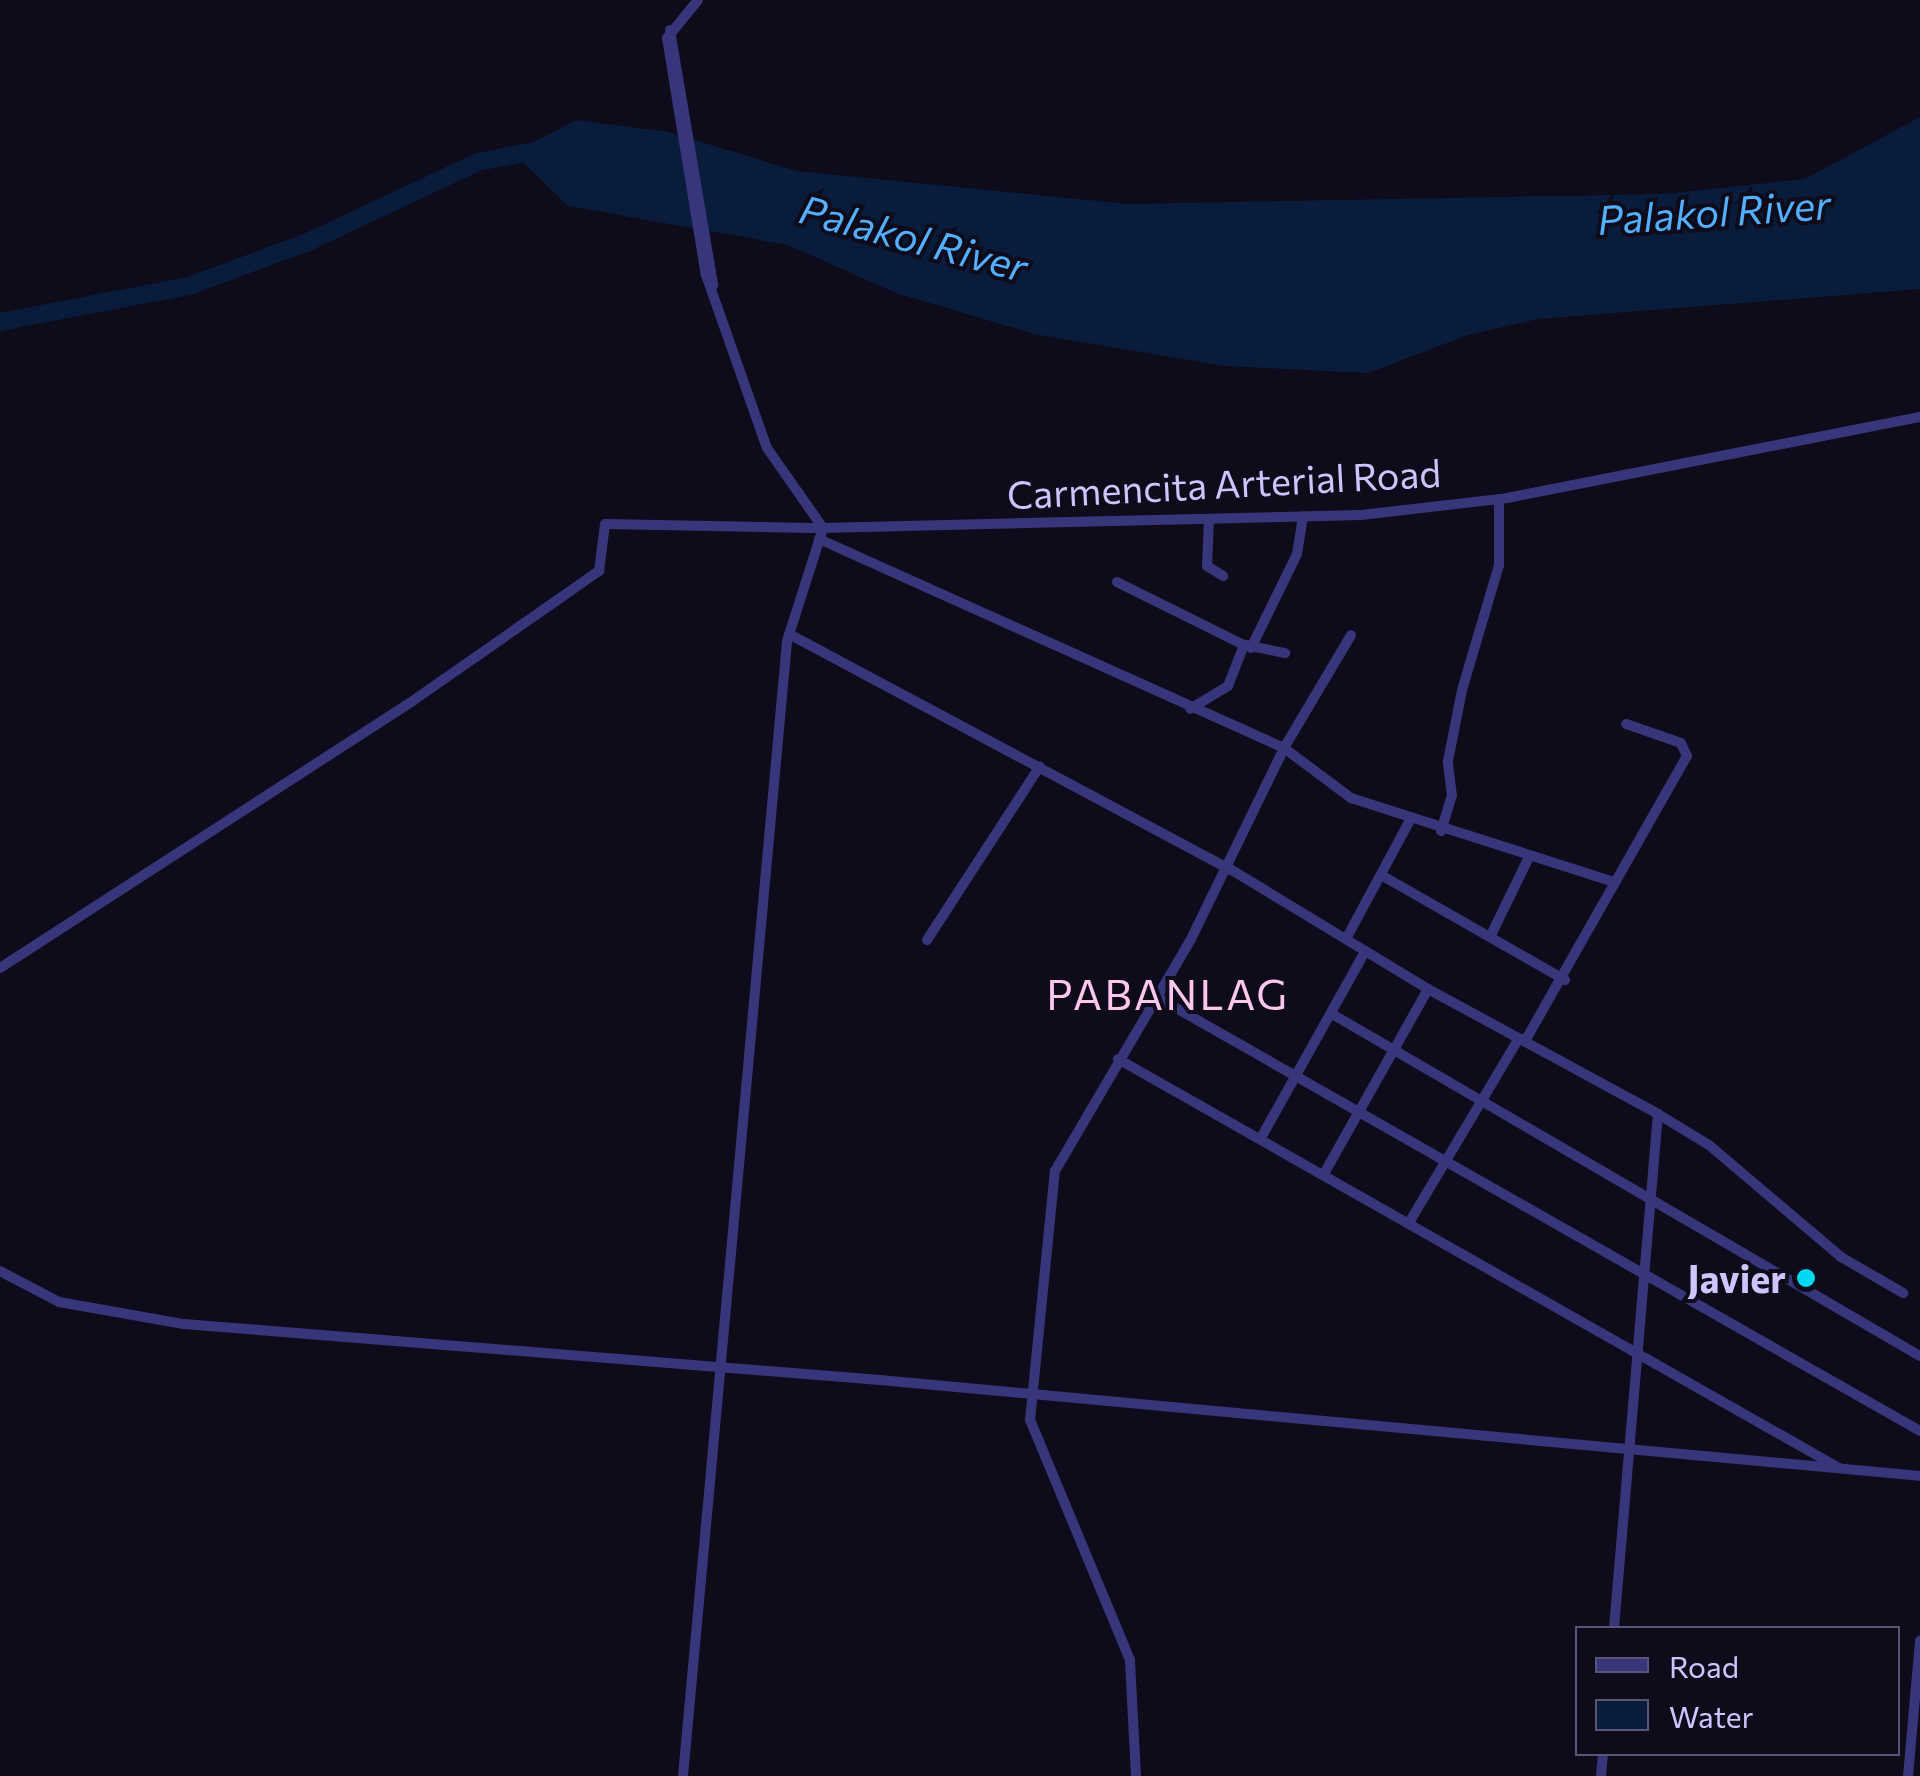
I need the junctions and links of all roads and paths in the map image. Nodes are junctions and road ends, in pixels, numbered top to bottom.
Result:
1 (698, 0) edge
2 (1920, 417) edge
3 (1499, 498) junction
4 (1303, 516) junction
5 (1210, 519) junction
6 (821, 533) junction
7 (1223, 576) dead end
8 (1117, 582) dead end
9 (790, 634) junction
10 (1351, 636) dead end
11 (1248, 647) junction
12 (1285, 653) dead end
13 (1190, 709) junction
14 (1626, 724) dead end
15 (1284, 748) junction
16 (1040, 766) junction
17 (1409, 822) junction
18 (1441, 830) junction
19 (1529, 857) junction
20 (1223, 865) junction
21 (1380, 875) junction
22 (1614, 882) junction
23 (1491, 936) junction
24 (1346, 939) junction
25 (927, 940) dead end
26 (1365, 952) junction
27 (0, 968) edge
28 (1565, 980) junction
29 (1428, 989) junction
30 (1155, 996) junction
31 (1332, 1014) junction
32 (1522, 1040) junction
33 (1393, 1050) junction
34 (1118, 1059) junction
35 (1296, 1076) junction
36 (1482, 1103) junction
37 (1358, 1112) junction
38 (1658, 1114) junction
39 (1262, 1136) junction
40 (1445, 1162) junction
41 (1325, 1172) junction
42 (1654, 1204) junction
43 (1410, 1222) junction
44 (0, 1272) edge
45 (1646, 1277) junction
46 (1903, 1292) dead end
47 (1638, 1356) junction
48 (1920, 1356) edge
49 (722, 1370) junction
50 (1034, 1394) junction
51 (1920, 1432) edge
52 (1629, 1449) junction
53 (1841, 1469) junction
54 (1920, 1476) edge
55 (1614, 1626) edge
56 (1920, 1641) edge
57 (683, 1776) edge
58 (1136, 1776) edge
59 (1908, 1776) edge

1 - 6 street
2 - 3 street, Carmencita Arterial Road
3 - 4 street, Carmencita Arterial Road
3 - 18 street
4 - 5 street, Carmencita Arterial Road
4 - 11 street
5 - 6 street, Carmencita Arterial Road
5 - 7 street
6 - 9 street
6 - 13 street
6 - 27 street, Carmencita Arterial Road
8 - 11 street
9 - 16 street
9 - 49 street
10 - 15 street
11 - 12 street
11 - 13 street
13 - 15 street
14 - 22 street
15 - 17 street
15 - 20 street
16 - 20 street
16 - 25 street
17 - 18 street
17 - 21 street
18 - 19 street
19 - 22 street
19 - 23 street
20 - 24 street
20 - 30 street
21 - 23 street
21 - 24 street
22 - 28 street
23 - 28 street
24 - 26 street
26 - 29 street
26 - 31 street
28 - 32 street
29 - 32 street
29 - 33 street
30 - 34 street
30 - 35 street
31 - 33 street
31 - 35 street
32 - 36 street
32 - 38 street
33 - 36 street
33 - 37 street
34 - 39 street
34 - 50 street
35 - 37 street
35 - 39 street
36 - 40 street
36 - 42 street
37 - 40 street
37 - 41 street
38 - 42 street
38 - 46 street
39 - 41 street
40 - 43 street
40 - 45 street
41 - 43 street
42 - 45 street
42 - 48 street
43 - 47 street
44 - 49 street
45 - 47 street
45 - 51 street
47 - 52 street
47 - 53 street
49 - 50 street
49 - 57 street
50 - 52 street
50 - 58 street
52 - 53 street
52 - 55 street
53 - 54 street
56 - 59 street

